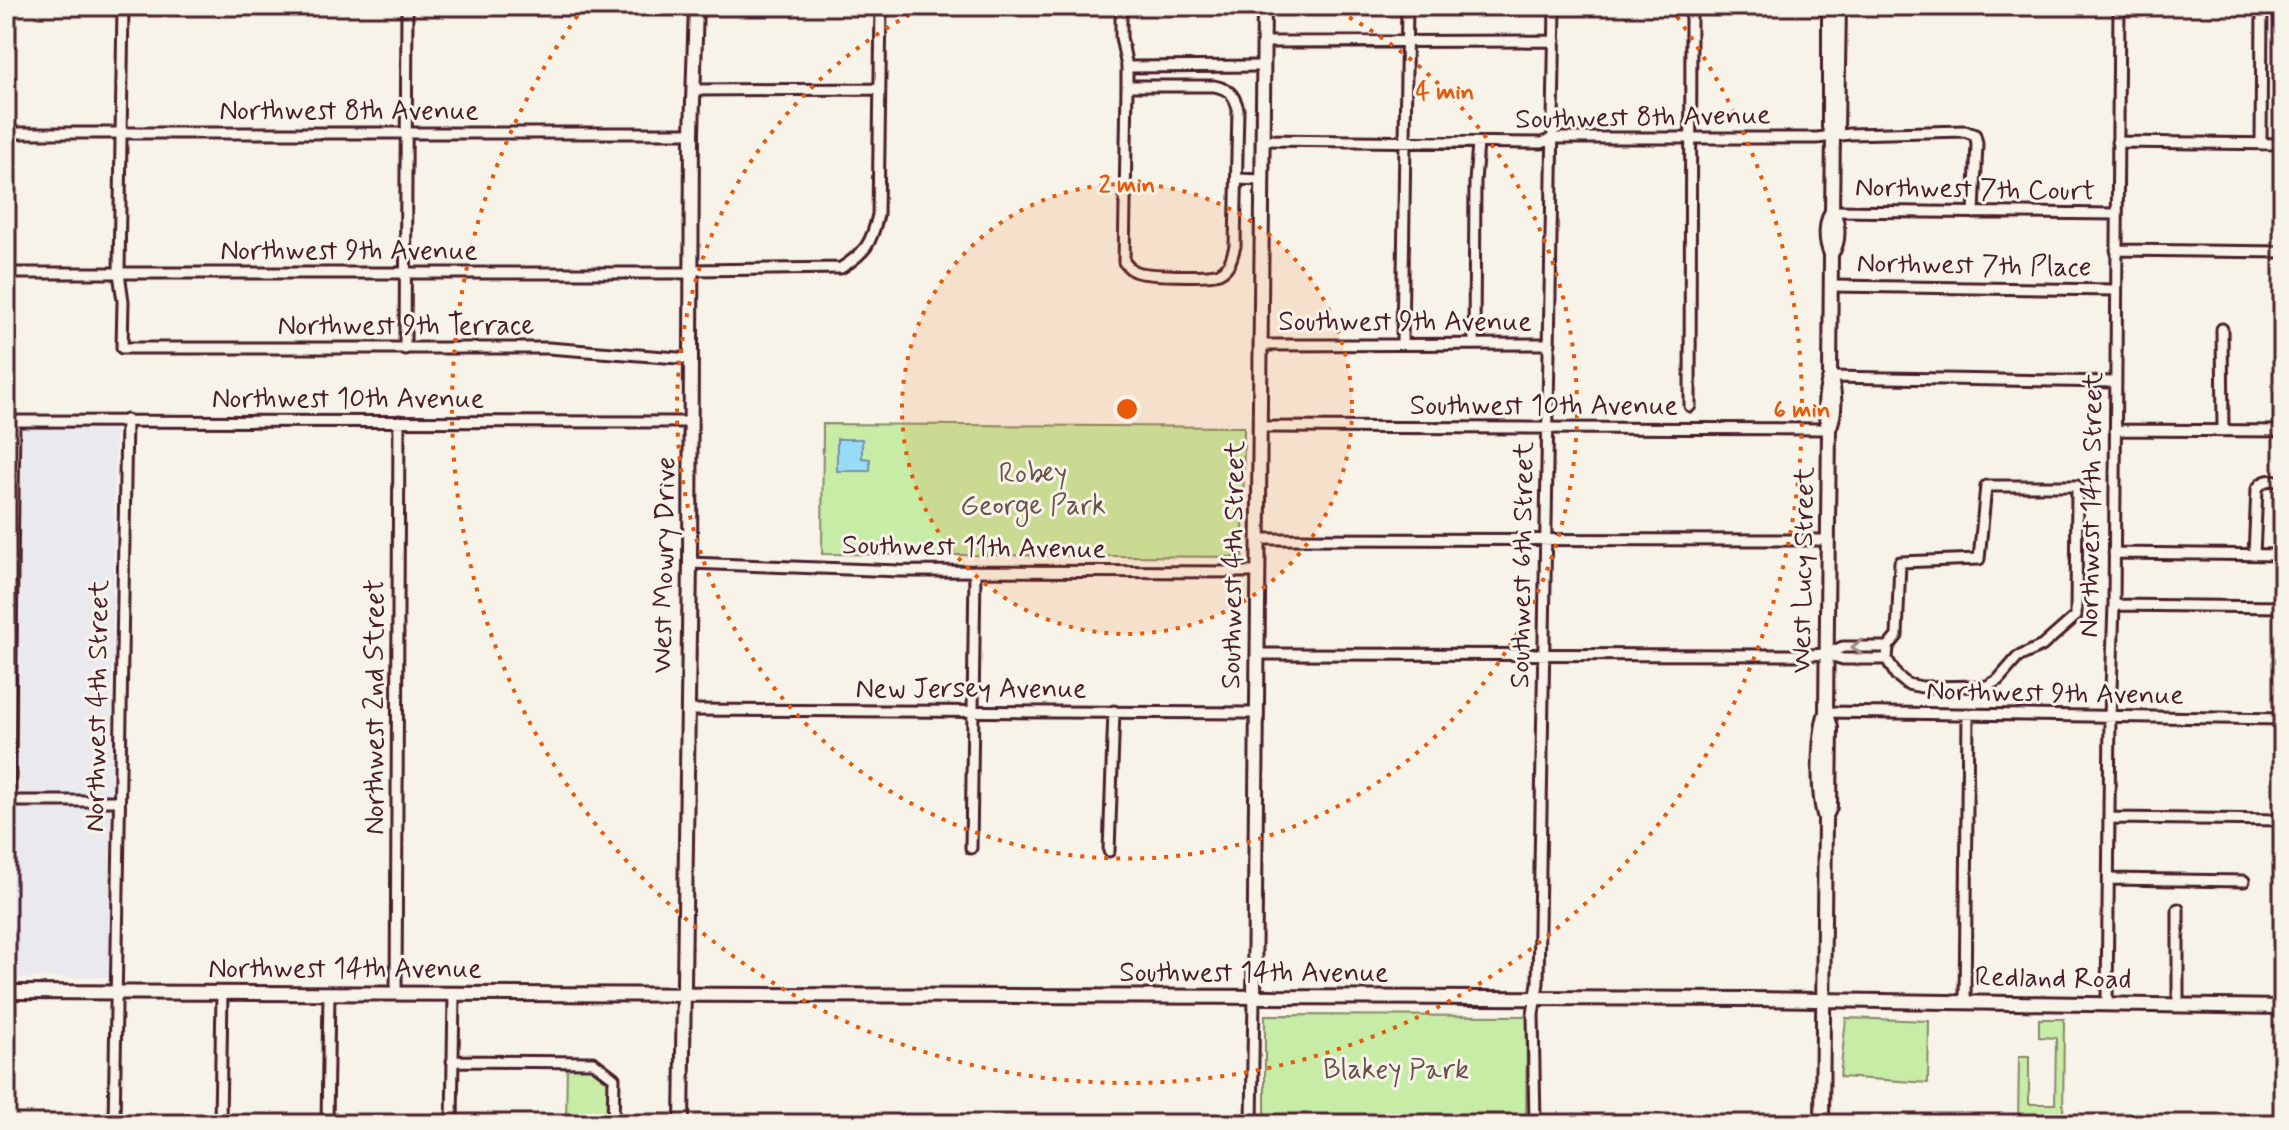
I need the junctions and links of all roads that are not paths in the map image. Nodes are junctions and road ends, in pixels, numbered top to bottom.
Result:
1 (123, 6) edge
2 (407, 6) edge
3 (696, 6) edge
4 (881, 6) edge
5 (1121, 6) edge
6 (1264, 6) edge
7 (1407, 6) edge
8 (1555, 6) edge
9 (1691, 6) edge
10 (1829, 6) edge
11 (1839, 6) edge
12 (2119, 6) edge
13 (2262, 6) edge
14 (1555, 41) junction
15 (1264, 42) junction
16 (1407, 42) junction
17 (1263, 66) junction
18 (1127, 67) junction
19 (1127, 86) junction
20 (880, 89) junction
21 (694, 90) junction
22 (121, 132) junction
23 (6, 133) edge
24 (692, 133) junction
25 (406, 134) junction
26 (1833, 136) junction
27 (1690, 137) junction
28 (1553, 138) junction
29 (1262, 140) junction
30 (2117, 142) junction
31 (1404, 143) junction
32 (1478, 143) junction
33 (2261, 144) junction
34 (2283, 144) edge
35 (1237, 179) junction
36 (1262, 180) junction
37 (1832, 211) junction
38 (1974, 213) junction
39 (2117, 214) junction
40 (2116, 250) junction
41 (2283, 252) edge
42 (692, 272) junction
43 (6, 273) edge
44 (119, 273) junction
45 (404, 273) junction
46 (1831, 286) junction
47 (2116, 290) junction
48 (2222, 329) dead end
49 (1402, 344) junction
50 (1474, 344) junction
51 (1550, 344) junction
52 (1260, 345) junction
53 (405, 349) junction
54 (691, 359) junction
55 (1830, 377) junction
56 (2115, 382) junction
57 (1690, 406) dead end
58 (126, 420) junction
59 (10, 421) edge
60 (399, 421) junction
61 (690, 422) junction
62 (1259, 427) junction
63 (1548, 428) junction
64 (1829, 429) junction
65 (2115, 430) junction
66 (2223, 431) junction
67 (2283, 431) edge
68 (2283, 482) edge
69 (1258, 539) junction
70 (1546, 540) junction
71 (1828, 540) junction
72 (2114, 553) junction
73 (2254, 555) junction
74 (2283, 555) edge
75 (690, 563) junction
76 (975, 571) junction
77 (1258, 572) junction
78 (2114, 605) junction
79 (2283, 607) edge
80 (1888, 647) junction
81 (1257, 654) junction
82 (1543, 654) junction
83 (1826, 654) junction
84 (1887, 659) junction
85 (687, 710) junction
86 (971, 710) junction
87 (1114, 711) junction
88 (1826, 712) junction
89 (1256, 713) junction
90 (1968, 714) junction
91 (2110, 717) junction
92 (2283, 719) edge
93 (8, 801) edge
94 (119, 801) junction
95 (2110, 818) junction
96 (2283, 820) edge
97 (971, 848) dead end
98 (1109, 851) dead end
99 (2109, 879) junction
100 (2244, 881) dead end
101 (2178, 909) dead end
102 (6, 992) edge
103 (222, 992) junction
104 (115, 993) junction
105 (329, 994) junction
106 (396, 994) junction
107 (454, 994) junction
108 (684, 994) junction
109 (1254, 997) junction
110 (1536, 998) junction
111 (1823, 999) junction
112 (1965, 1002) junction
113 (2107, 1004) junction
114 (2178, 1005) junction
115 (2283, 1007) edge
116 (452, 1061) junction
117 (114, 1124) edge
118 (220, 1124) edge
119 (327, 1124) edge
120 (452, 1124) edge
121 (613, 1124) edge
122 (682, 1124) edge
123 (1252, 1124) edge
124 (1535, 1124) edge
125 (1822, 1124) edge

1 - 22 street
2 - 25 street
3 - 21 street, West Mowry Drive
4 - 20 street
5 - 18 street
6 - 15 street, Southwest 4th Street
7 - 16 street
8 - 14 street, Southwest 6th Street
9 - 27 street
10 - 26 street
11 - 26 street
12 - 30 street, Northwest 14th Street
13 - 33 street
14 - 16 street
14 - 28 street, Southwest 6th Street
15 - 16 street
15 - 17 street, Southwest 4th Street
16 - 31 street
17 - 18 street
17 - 29 street, Southwest 4th Street
18 - 19 street
19 - 35 street
19 - 35 street
20 - 21 street
20 - 42 street
21 - 24 street, West Mowry Drive
22 - 23 street, Northwest 8th Avenue
22 - 25 street, Northwest 8th Avenue
22 - 44 street
24 - 25 street, Northwest 8th Avenue
24 - 42 street, West Mowry Drive
25 - 45 street
26 - 27 street, Southwest 8th Avenue
26 - 37 street, West Lucy Street
26 - 38 street, Southwest 8th Avenue
27 - 28 street, Southwest 8th Avenue
27 - 57 street
28 - 32 street, Southwest 8th Avenue
28 - 51 street, Southwest 6th Street
29 - 31 street, Southwest 8th Avenue
29 - 36 street, Southwest 4th Street
30 - 33 street
30 - 39 street, Northwest 14th Street
31 - 32 street, Southwest 8th Avenue
31 - 49 street
32 - 50 street
33 - 34 street
35 - 36 street
36 - 52 street, Southwest 4th Street
37 - 38 street, Northwest 7th Court
37 - 46 street, West Lucy Street
38 - 39 street, Northwest 7th Court
39 - 40 street, Northwest 14th Street
40 - 41 street
40 - 47 street, Northwest 14th Street
42 - 45 street, Northwest 9th Avenue
42 - 54 street, West Mowry Drive
43 - 44 street, Northwest 9th Avenue
44 - 45 street, Northwest 9th Avenue
44 - 53 street, Northwest 9th Terrace
45 - 53 street
46 - 47 street, Northwest 7th Place
46 - 55 street, West Lucy Street
47 - 56 street, Northwest 14th Street
48 - 66 street
49 - 50 street, Southwest 9th Avenue
49 - 52 street, Southwest 9th Avenue
50 - 51 street, Southwest 9th Avenue
51 - 63 street, Southwest 6th Street
52 - 62 street, Southwest 4th Street
53 - 54 street, Northwest 9th Terrace
54 - 61 street, West Mowry Drive
55 - 56 street
55 - 64 street, West Lucy Street
56 - 65 street, Northwest 14th Street
58 - 59 street, Northwest 10th Avenue
58 - 60 street, Northwest 10th Avenue
58 - 94 street, Northwest 4th Street
59 - 93 street
60 - 61 street, Northwest 10th Avenue
60 - 106 street, Northwest 2nd Street
61 - 75 street, West Mowry Drive
62 - 63 street, Southwest 10th Avenue
62 - 69 street, Southwest 4th Street
63 - 64 street, Southwest 10th Avenue
63 - 70 street, Southwest 6th Street
64 - 71 street, West Lucy Street
65 - 66 street
65 - 72 street, Northwest 14th Street
66 - 67 street
68 - 73 street
69 - 70 street
69 - 77 street, Southwest 4th Street
70 - 71 street
70 - 82 street, Southwest 6th Street
71 - 83 street, West Lucy Street
72 - 73 street
72 - 78 street, Northwest 14th Street
73 - 74 street
75 - 76 street, Southwest 11th Avenue
75 - 85 street, West Mowry Drive
76 - 77 street, Southwest 11th Avenue
76 - 86 street
77 - 81 street, Southwest 4th Street
78 - 79 street
78 - 91 street, Northwest 14th Street
80 -> 83 street
80 - 84 street
80 - 84 street
81 - 82 street
81 - 89 street, Southwest 4th Street
82 - 83 street
82 - 110 street, Southwest 6th Street
83 - 84 street
83 - 88 street, West Lucy Street
85 - 86 street, New Jersey Avenue
85 - 108 street, West Mowry Drive
86 - 87 street, New Jersey Avenue
86 - 97 street
87 - 89 street, New Jersey Avenue
87 - 98 street
88 - 90 street, Northwest 9th Avenue
88 - 111 street, West Lucy Street
89 - 109 street, Southwest 4th Street
90 - 91 street, Northwest 9th Avenue
90 - 112 street
91 - 92 street, Northwest 9th Avenue
91 - 95 street, Northwest 14th Street
93 - 94 street
94 - 104 street, Northwest 4th Street
95 - 96 street
95 - 99 street, Northwest 14th Street
99 - 100 street
99 - 113 street, Northwest 14th Street
101 - 114 street
102 - 104 street, Northwest 14th Avenue
103 - 104 street, Northwest 14th Avenue
103 - 105 street, Northwest 14th Avenue
103 - 118 street
104 - 117 street, Northwest 4th Street
105 - 106 street, Northwest 14th Avenue
105 - 119 street
106 - 107 street, Northwest 14th Avenue
107 - 108 street, Northwest 14th Avenue
107 - 116 street
108 - 109 street, Southwest 14th Avenue
108 - 122 street, West Mowry Drive
109 - 110 street, Southwest 14th Avenue
109 - 123 street, Southwest 4th Street
110 - 111 street, Southwest 14th Avenue
110 - 124 street, Southwest 6th Street
111 - 112 street, Redland Road
111 - 125 street, West Lucy Street
112 - 113 street, Redland Road
113 - 114 street, Redland Road
114 - 115 street, Redland Road
116 - 120 street
116 - 121 street

